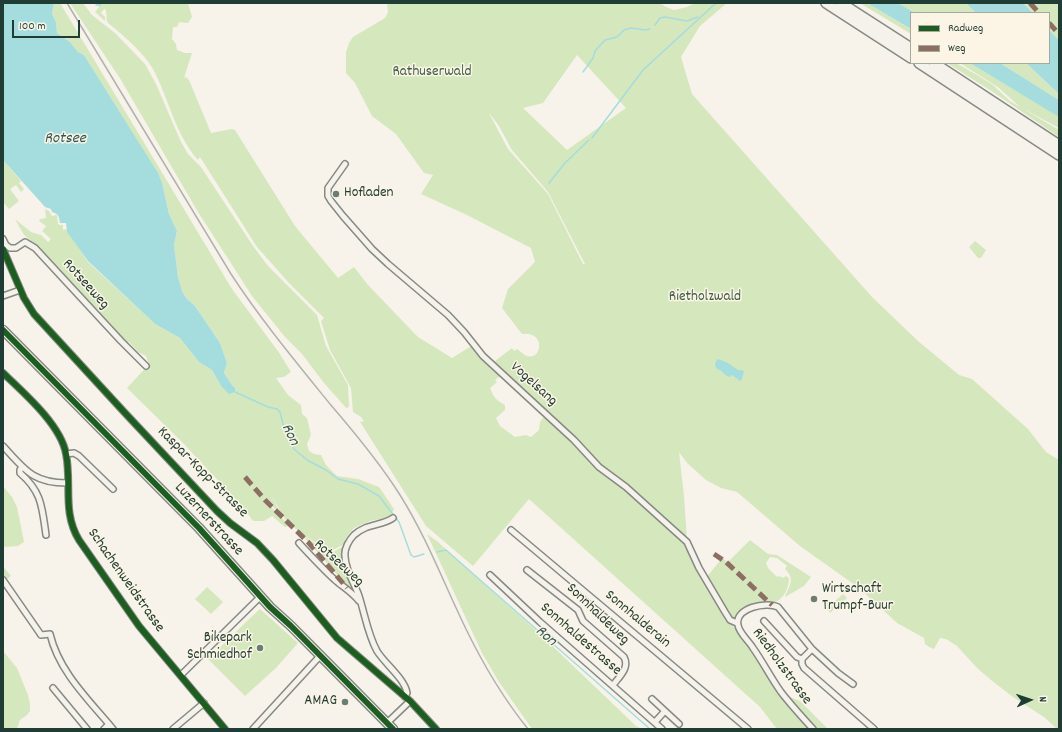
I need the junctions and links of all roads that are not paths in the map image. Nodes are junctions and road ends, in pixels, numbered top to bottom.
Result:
1 (826, 3) edge
2 (841, 3) edge
3 (910, 47) edge
4 (910, 57) edge
5 (921, 64) edge
6 (936, 64) edge
7 (1059, 145) edge
8 (1059, 155) edge
9 (345, 164) dead end
10 (3, 239) edge
11 (3, 249) edge
12 (20, 290) junction
13 (3, 296) edge
14 (3, 330) edge
15 (146, 366) dead end
16 (3, 373) edge
17 (3, 446) edge
18 (66, 454) junction
19 (22, 467) junction
20 (67, 482) junction
21 (113, 490) dead end
22 (393, 518) dead end
23 (511, 530) dead end
24 (46, 535) dead end
25 (299, 543) dead end
26 (527, 570) dead end
27 (490, 575) dead end
28 (3, 580) edge
29 (261, 596) junction
30 (361, 603) junction
31 (764, 621) dead end
32 (737, 623) junction
33 (812, 649) junction
34 (320, 656) junction
35 (802, 659) junction
36 (181, 675) junction
37 (853, 684) dead end
38 (613, 685) junction
39 (53, 688) dead end
40 (405, 697) junction
41 (652, 699) dead end
42 (410, 701) junction
43 (204, 703) junction
44 (665, 712) junction
45 (655, 722) junction
46 (109, 724) junction
47 (679, 724) dead end
48 (390, 726) edge
49 (87, 729) edge
50 (104, 729) edge
51 (113, 729) edge
52 (173, 729) edge
53 (226, 729) edge
54 (253, 729) edge
55 (436, 729) edge
56 (662, 729) edge
57 (748, 729) edge
58 (813, 729) edge
59 (874, 729) edge

1 - 4 highway
2 - 3 highway
5 - 8 highway
6 - 7 highway
9 - 32 street, Vogelsang
10 - 15 street, Rotseeweg
11 - 12 street, Kaspar-Kopp-Strasse
12 - 13 street
12 - 40 street, Kaspar-Kopp-Strasse
14 - 29 main road, Luzernerstrasse
16 - 18 street, Schachenweidstrasse
17 - 19 street
18 - 20 street, Schachenweidstrasse
18 - 21 street
19 - 20 street
19 - 24 street
20 - 36 street, Schachenweidstrasse
22 - 30 street, Rotseeweg
23 - 57 street, Sonnhalderain
25 - 30 street, Rotseeweg
26 - 38 street, Sonnhaldeweg
27 - 38 street, Sonnhaldestrasse
28 - 46 street
29 - 34 main road, Luzernerstrasse
29 - 36 street
30 - 40 street, Rotseeweg
31 - 35 street
32 - 33 street, Riedholzstrasse
32 - 58 street, Riedholzstrasse
33 - 35 street
33 - 37 street
34 - 48 main road, Luzernerstrasse
34 - 54 street
35 - 59 street
36 - 43 street, Schachenweidstrasse
38 - 45 street, Sonnhaldestrasse
39 - 49 street
40 - 42 street, Kaspar-Kopp-Strasse
41 - 44 street
42 - 48 street
42 - 55 street, Kaspar-Kopp-Strasse
43 - 52 street
43 - 53 street, Schachenweidstrasse
44 - 45 street
44 - 47 street
45 - 56 street, Sonnhaldestrasse
46 - 50 street
46 - 51 street

